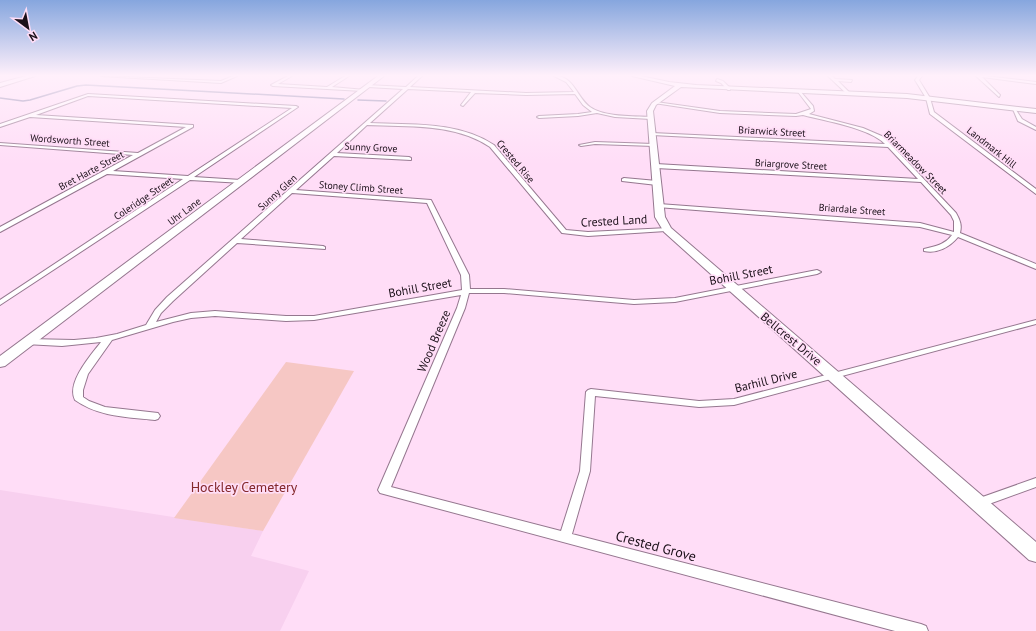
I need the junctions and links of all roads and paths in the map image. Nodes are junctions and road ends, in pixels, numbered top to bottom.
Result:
1 (59, 105) edge
2 (269, 105) edge
3 (343, 105) edge
4 (387, 105) edge
5 (587, 105) edge
6 (653, 105) edge
7 (673, 105) edge
8 (811, 105) edge
9 (930, 105) edge
10 (991, 105) edge
11 (1013, 108) junction
12 (1036, 111) edge
13 (599, 112) junction
14 (804, 114) junction
15 (29, 116) junction
16 (539, 117) dead end
17 (651, 118) junction
18 (366, 124) junction
19 (0, 126) edge
20 (1036, 130) edge
21 (653, 140) junction
22 (0, 144) edge
23 (581, 145) dead end
24 (890, 146) junction
25 (138, 154) junction
26 (332, 154) junction
27 (410, 159) dead end
28 (656, 166) junction
29 (105, 172) junction
30 (188, 178) junction
31 (624, 180) dead end
32 (924, 181) junction
33 (241, 182) junction
34 (657, 183) junction
35 (291, 191) junction
36 (1036, 192) edge
37 (429, 201) joint
38 (659, 206) junction
39 (666, 229) junction
40 (0, 230) edge
41 (564, 232) joint
42 (956, 234) junction
43 (236, 241) junction
44 (323, 248) dead end
45 (926, 250) dead end
46 (1036, 267) edge
47 (816, 272) dead end
48 (733, 289) junction
49 (466, 292) junction
50 (0, 303) edge
51 (1036, 322) edge
52 (150, 326) junction
53 (109, 338) junction
54 (28, 342) junction
55 (0, 364) edge
56 (835, 376) junction
57 (155, 416) dead end
58 (1036, 482) edge
59 (384, 490) joint
60 (978, 503) junction
61 (565, 538) junction
62 (1036, 554) edge
63 (921, 631) edge

1 - 15 street, Coleridge Street
2 - 30 street, Coleridge Street
3 - 33 street, Uhr Lane
4 - 18 street, Sunny Glen
5 - 13 street
6 - 17 street, Bellcrest Drive
7 - 14 street, Briarmeadow Street
8 - 14 street
9 - 36 street, Landmark Hill
10 - 11 street
11 - 12 street
11 - 20 street
13 - 16 street
13 - 17 street
14 - 24 street, Briarmeadow Street
15 - 19 street
15 - 25 street, Bret Harte Street
17 - 21 street, Bellcrest Drive
18 - 26 street, Sunny Glen
18 - 41 street, Crested Rise
21 - 23 street, Briarwick Street
21 - 24 street, Briarwick Street
21 - 28 street, Bellcrest Drive
22 - 25 street, Wordsworth Street
24 - 32 street, Briarmeadow Street
25 - 29 street, Bret Harte Street
26 - 27 street, Sunny Grove
26 - 35 street, Sunny Glen
28 - 32 street, Briargrove Street
28 - 34 street, Bellcrest Drive
29 - 30 street
29 - 40 street, Bret Harte Street
30 - 33 street
30 - 50 street, Coleridge Street
31 - 34 street
32 - 42 street, Briarmeadow Street
33 - 54 street, Uhr Lane
34 - 38 street, Bellcrest Drive
35 - 37 street, Stoney Climb Street
35 - 43 street, Sunny Glen
37 - 49 street, Wood Breeze
38 - 39 street, Bellcrest Drive
38 - 42 street, Briardale Street
39 - 41 street, Crested Land
39 - 48 street, Bellcrest Drive
42 - 45 street
42 - 46 street, Briardale Street
43 - 44 street
43 - 52 street, Sunny Glen
47 - 48 street, Bohill Street
48 - 49 street, Bohill Street
48 - 56 street, Bellcrest Drive
49 - 52 street, Bohill Street
49 - 59 street, Wood Breeze
51 - 56 street, Barhill Drive
52 - 53 street, Bohill Street
53 - 54 street, Bohill Street
53 - 57 street
54 - 55 street, Uhr Lane
56 - 60 street, Bellcrest Drive
56 - 61 street, Barhill Drive
58 - 60 street
59 - 61 street, Crested Grove
60 - 62 street, Bellcrest Drive
61 - 63 street, Crested Grove

